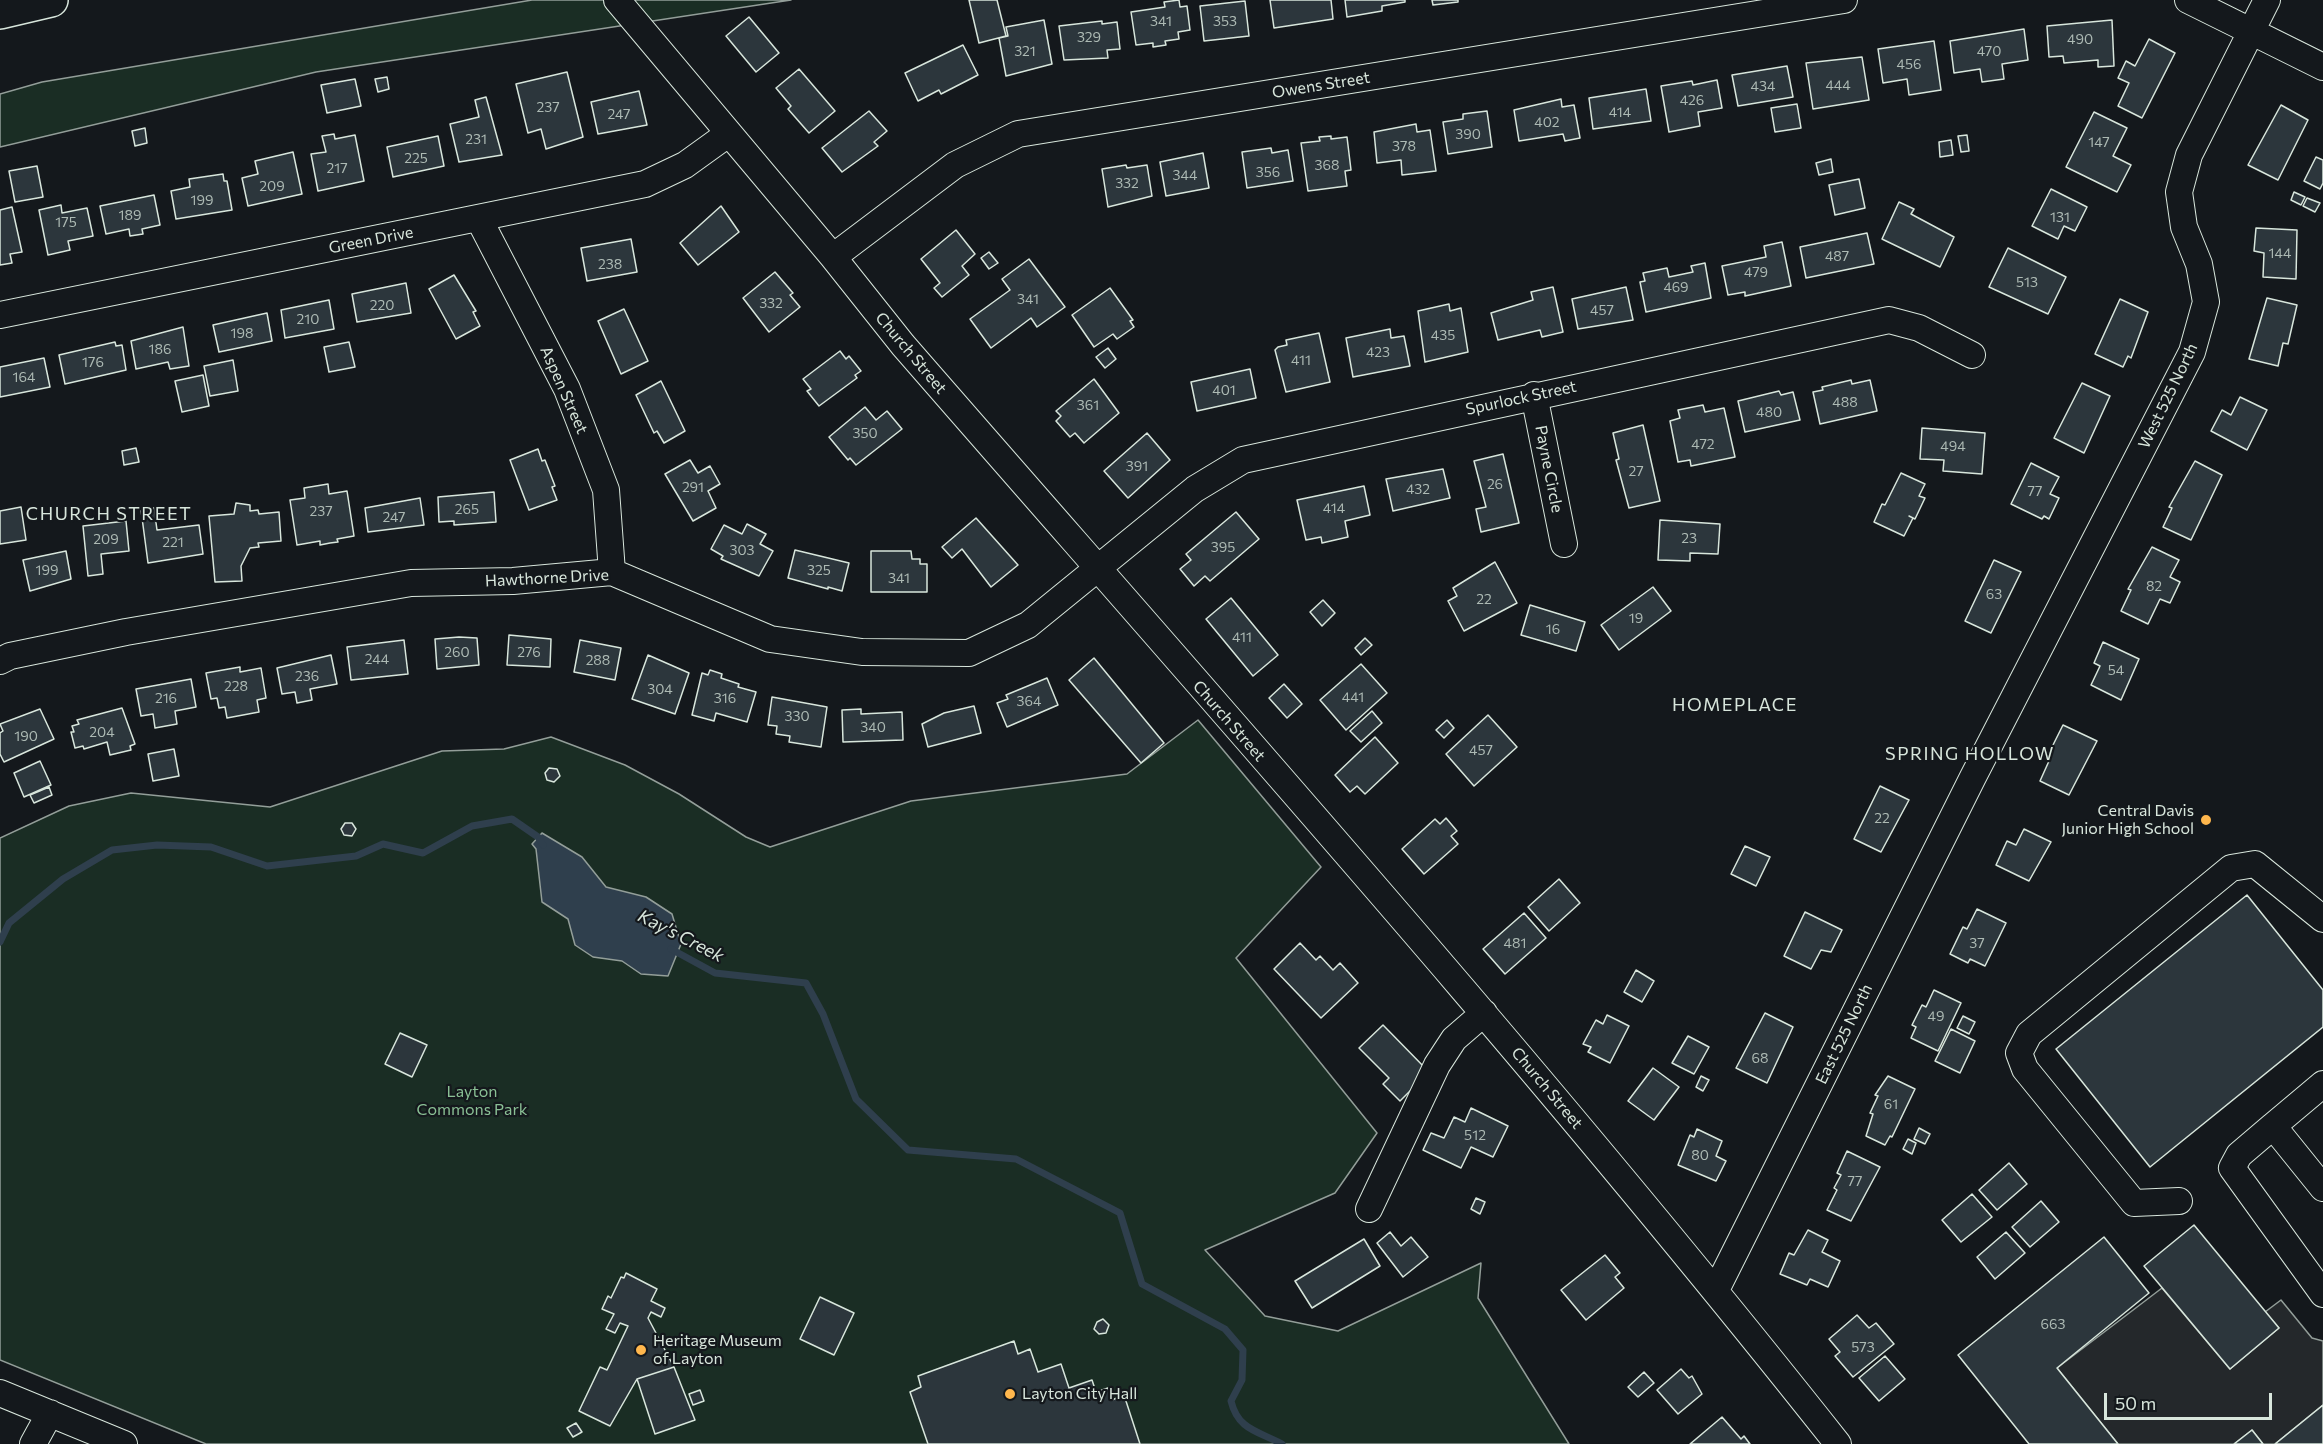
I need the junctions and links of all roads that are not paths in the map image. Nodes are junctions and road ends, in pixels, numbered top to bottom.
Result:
1 (51, 0) edge
2 (617, 0) edge
3 (1844, 0) edge
4 (2188, 0) edge
5 (2267, 0) edge
6 (0, 12) edge
7 (2251, 31) junction
8 (2323, 67) edge
9 (728, 134) junction
10 (479, 219) junction
11 (833, 257) junction
12 (0, 315) edge
13 (1972, 355) dead end
14 (1534, 395) junction
15 (1564, 544) dead end
16 (1098, 569) junction
17 (612, 572) junction
18 (0, 662) edge
19 (1972, 777) joint
20 (2323, 919) edge
21 (1484, 1013) junction
22 (2323, 1084) edge
23 (2273, 1126) junction
24 (2322, 1186) edge
25 (2179, 1201) dead end
26 (1370, 1209) dead end
27 (1716, 1290) junction
28 (2323, 1294) edge
29 (0, 1393) edge
30 (51, 1413) junction
31 (33, 1444) edge
32 (124, 1444) edge
33 (1838, 1444) edge

1 - 6 highway
2 - 9 street, Church Street
3 - 11 street, Owens Street
4 - 7 street
5 - 7 street, West 525 North
7 - 8 street
7 - 19 street, West 525 North
9 - 10 street, Green Drive
9 - 11 street, Church Street
10 - 12 street, Green Drive
10 - 17 street, Aspen Street
11 - 16 street, Church Street
13 - 14 street, Spurlock Street
14 - 15 street, Payne Circle
14 - 16 street, Spurlock Street
16 - 17 street, Hawthorne Drive
16 - 21 street, Church Street
17 - 18 street, Hawthorne Drive
19 - 27 street, East 525 North
20 - 25 street
21 - 26 street
21 - 27 street, Church Street
22 - 23 street
23 - 24 street
23 - 28 street
27 - 33 street, Church Street
29 - 30 street
30 - 31 street
30 - 32 street

